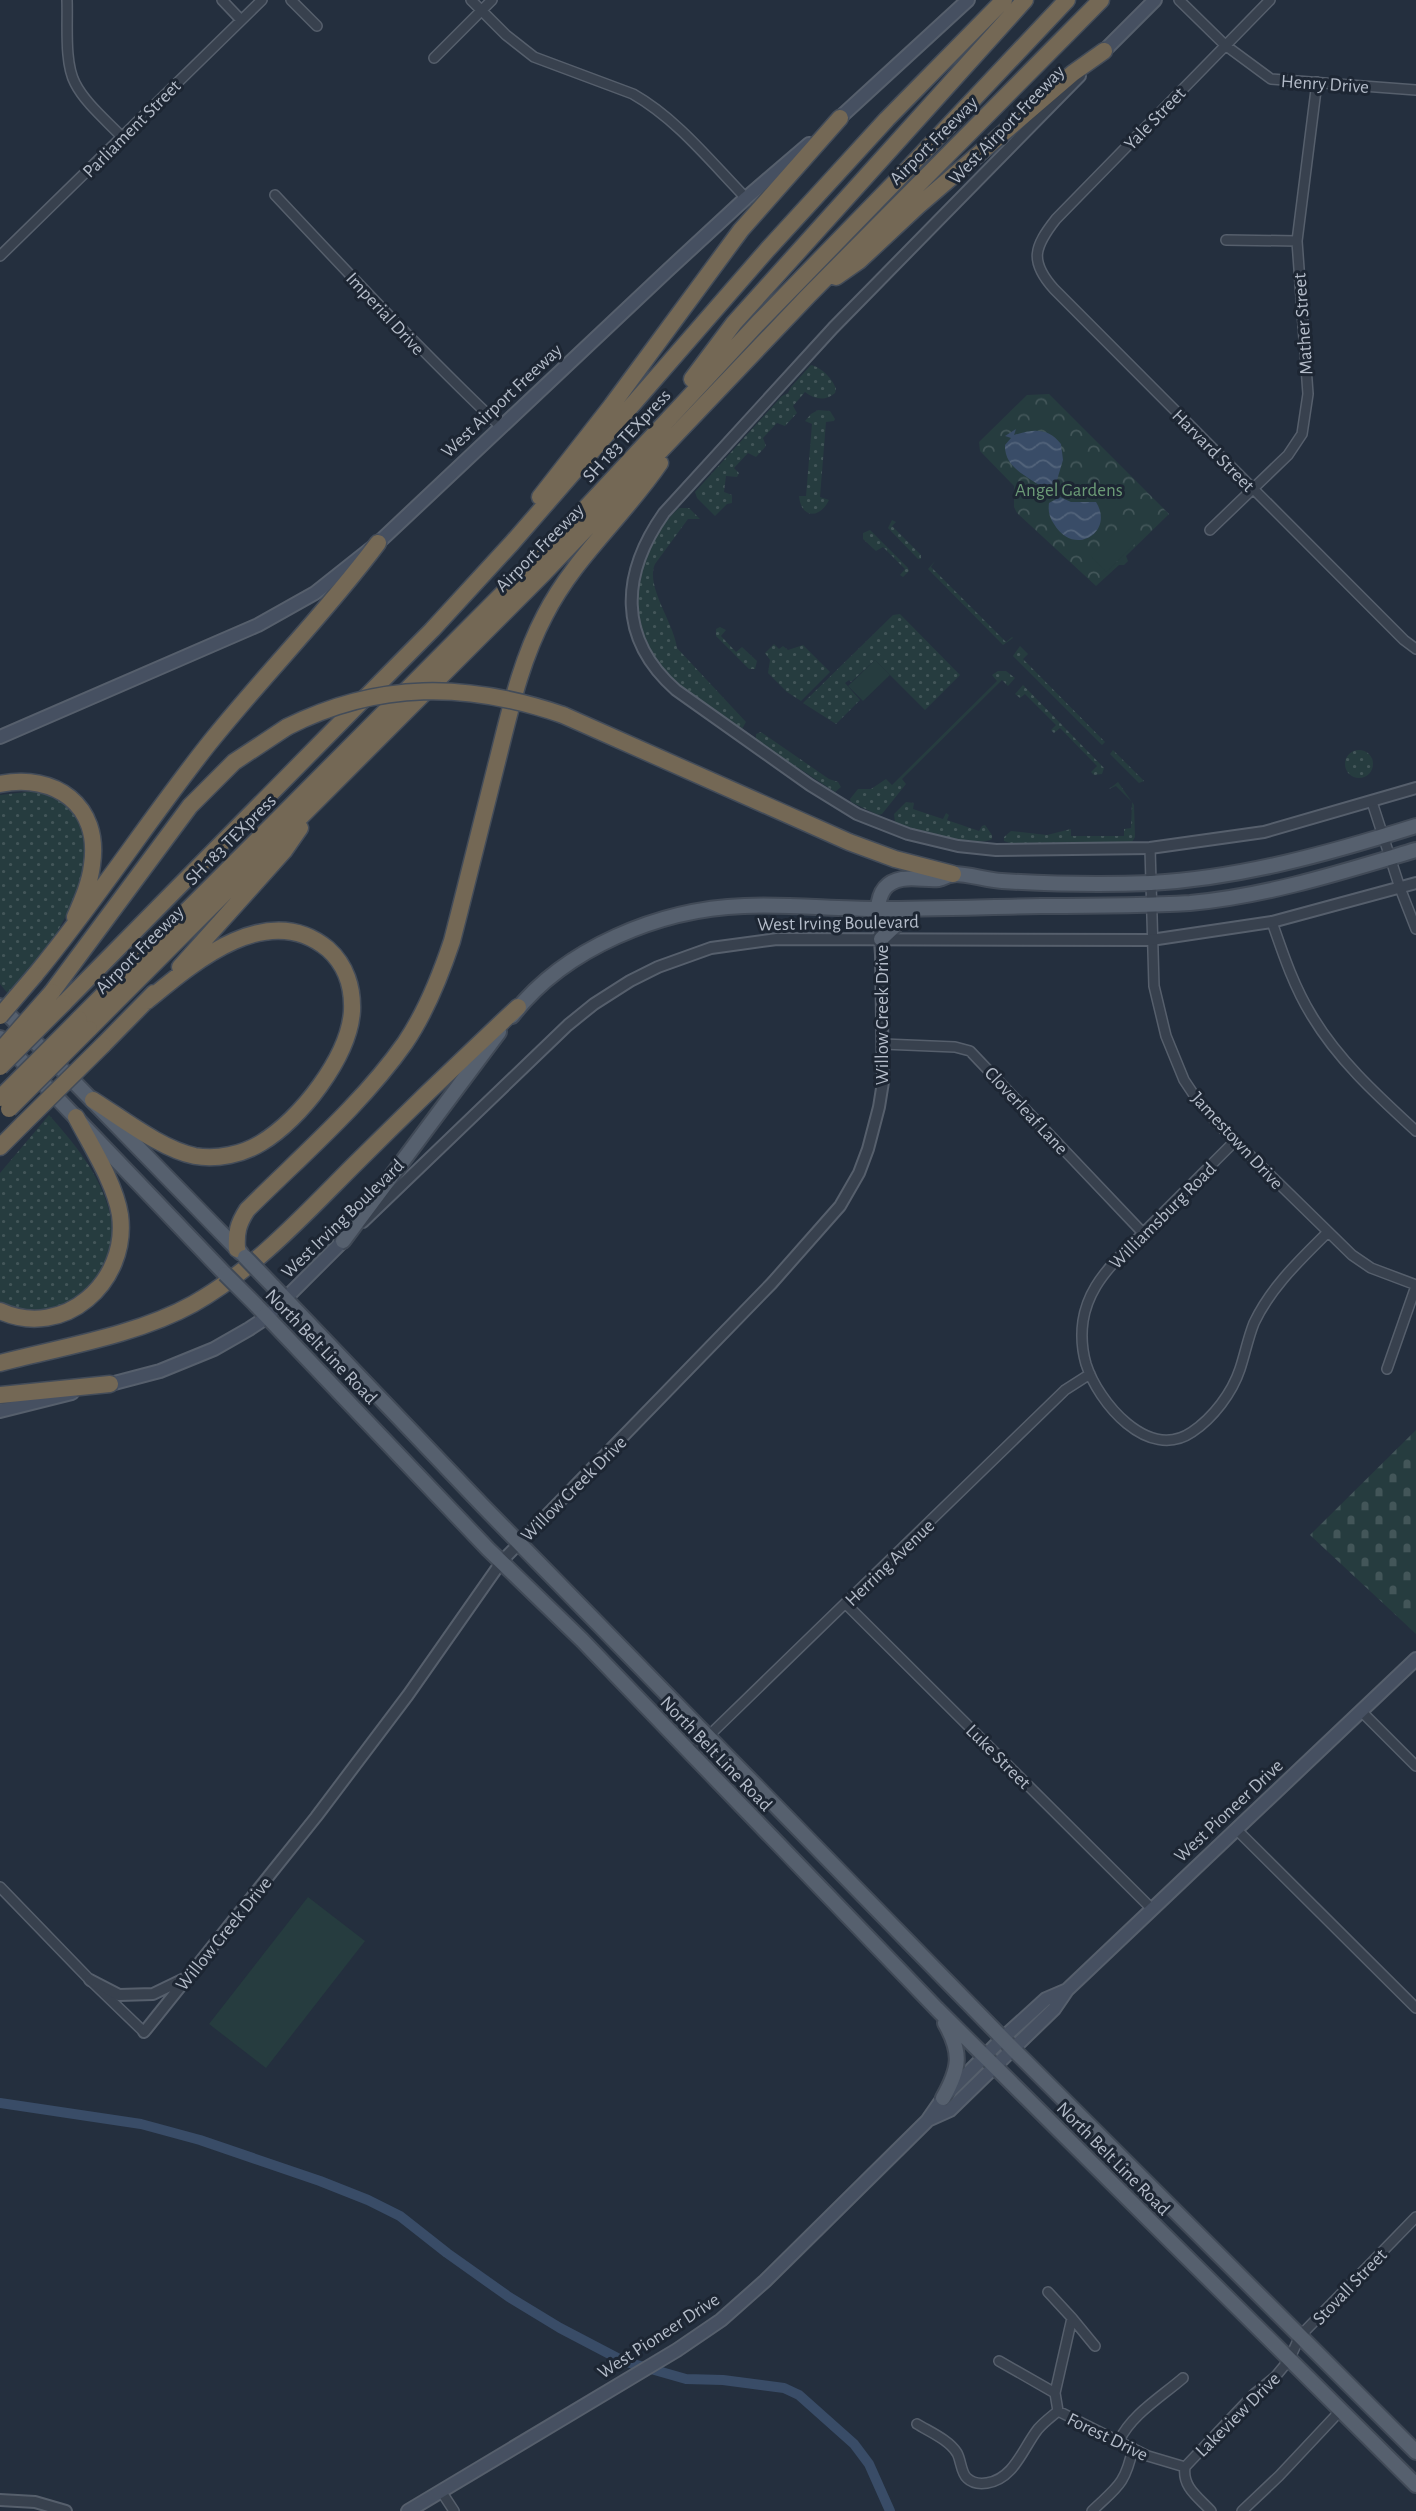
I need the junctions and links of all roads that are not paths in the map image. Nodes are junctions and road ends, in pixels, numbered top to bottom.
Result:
1 (67, 0) edge
2 (222, 0) edge
3 (262, 0) edge
4 (291, 0) edge
5 (471, 0) edge
6 (492, 0) edge
7 (968, 0) edge
8 (1004, 0) edge
9 (1025, 0) edge
10 (1053, 0) edge
11 (1067, 0) edge
12 (1101, 0) edge
13 (1156, 0) edge
14 (1179, 0) edge
15 (1270, 0) edge
16 (481, 10) junction
17 (241, 20) junction
18 (317, 26) dead end
19 (1225, 45) junction
20 (1104, 51) junction
21 (434, 58) dead end
22 (1317, 82) junction
23 (1416, 90) edge
24 (841, 118) junction
25 (123, 138) junction
26 (275, 195) dead end
27 (746, 198) junction
28 (1041, 238) joint
29 (1226, 240) dead end
30 (1297, 241) junction
31 (0, 256) edge
32 (808, 296) junction
33 (692, 379) junction
34 (686, 425) junction
35 (502, 427) junction
36 (1253, 488) junction
37 (1210, 530) dead end
38 (378, 543) junction
39 (512, 543) junction
40 (1416, 649) edge
41 (0, 737) edge
42 (0, 783) edge
43 (1416, 788) edge
44 (328, 789) junction
45 (1372, 802) junction
46 (1416, 825) edge
47 (1383, 836) junction
48 (1150, 848) junction
49 (1416, 850) edge
50 (1391, 857) junction
51 (953, 874) junction
52 (1151, 883) junction
53 (1416, 883) edge
54 (1400, 888) junction
55 (1152, 905) junction
56 (919, 908) junction
57 (878, 909) junction
58 (1272, 922) junction
59 (1416, 929) edge
60 (881, 939) junction
61 (1151, 940) junction
62 (61, 944) junction
63 (147, 1001) junction
64 (0, 1006) edge
65 (518, 1007) junction
66 (71, 1011) junction
67 (0, 1016) edge
68 (0, 1038) edge
69 (883, 1044) junction
70 (0, 1051) edge
71 (0, 1067) edge
72 (0, 1086) edge
73 (93, 1100) junction
74 (3, 1108) edge
75 (76, 1117) junction
76 (1416, 1131) edge
77 (1236, 1142) junction
78 (4, 1145) edge
79 (1143, 1233) junction
80 (1327, 1233) junction
81 (343, 1241) junction
82 (241, 1253) junction
83 (1416, 1286) edge
84 (285, 1299) junction
85 (0, 1311) edge
86 (267, 1317) junction
87 (0, 1363) edge
88 (1387, 1369) dead end
89 (1090, 1374) junction
90 (110, 1384) junction
91 (0, 1395) edge
92 (0, 1411) edge
93 (519, 1542) junction
94 (502, 1561) junction
95 (846, 1604) junction
96 (1416, 1659) edge
97 (1361, 1711) junction
98 (708, 1736) junction
99 (691, 1752) junction
100 (1416, 1766) edge
101 (1236, 1829) junction
102 (0, 1887) edge
103 (1152, 1909) junction
104 (194, 1971) junction
105 (90, 1980) junction
106 (1416, 2008) edge
107 (937, 2010) junction
108 (144, 2032) joint
109 (1008, 2043) junction
110 (991, 2061) junction
111 (943, 2098) junction
112 (927, 2121) junction
113 (1169, 2204) junction
114 (1416, 2217) edge
115 (1148, 2220) junction
116 (1048, 2292) dead end
117 (1072, 2318) junction
118 (1300, 2336) junction
119 (1095, 2346) dead end
120 (1289, 2360) junction
121 (999, 2361) dead end
122 (1183, 2378) dead end
123 (1055, 2393) junction
124 (1341, 2410) junction
125 (1058, 2411) junction
126 (918, 2424) dead end
127 (1119, 2441) junction
128 (1133, 2448) junction
129 (1416, 2452) edge
130 (1185, 2467) junction
131 (1416, 2485) edge
132 (441, 2491) junction
133 (0, 2500) edge
134 (66, 2511) edge
135 (408, 2511) edge
136 (454, 2511) edge
137 (1092, 2511) edge
138 (1211, 2511) edge
139 (1242, 2511) edge

1 - 25 street
2 - 17 street
3 - 17 street, Parliament Street
4 - 18 street
5 - 16 street
6 - 16 street
7 - 24 main road, West Airport Freeway
8 - 39 highway, Airport Freeway
9 - 33 highway
10 - 33 highway, SH 183 TEXpress
11 - 66 highway, SH 183 TEXpress
12 - 32 highway, Airport Freeway
13 - 20 main road, West Airport Freeway
14 - 19 street, Henry Drive
15 - 19 street, Yale Street
16 - 21 street
16 - 27 street
17 - 25 street, Parliament Street
19 - 22 street, Henry Drive
19 - 28 street, Yale Street
20 - 32 highway
20 - 48 street, West Airport Freeway
22 - 23 street, Henry Drive
22 - 30 street, Mather Street
24 - 27 main road, West Airport Freeway
24 - 39 highway
25 - 31 street, Parliament Street
26 - 35 street, Imperial Drive
27 - 35 main road, West Airport Freeway
28 - 36 street, Harvard Street
29 - 30 street
30 - 36 street, Mather Street
32 - 34 highway, Airport Freeway
33 - 66 highway, SH 183 TEXpress
34 - 44 highway, Airport Freeway
34 - 82 highway
35 - 38 main road, West Airport Freeway
36 - 37 street, Mather Street
36 - 40 street, Harvard Street
38 - 41 main road, West Airport Freeway
38 - 62 highway
39 - 66 highway, Airport Freeway
42 - 62 highway
43 - 45 street
44 - 63 highway
44 - 66 highway, Airport Freeway
45 - 47 street
45 - 48 street
46 - 47 main road
47 - 50 street
47 - 52 main road
48 - 52 street, Jamestown Drive
49 - 50 main road, West Irving Boulevard
50 - 54 street
50 - 55 main road, West Irving Boulevard
51 - 52 main road
51 - 57 main road
51 - 66 highway, bridge
52 - 55 street, Jamestown Drive
53 - 54 street, West Irving Boulevard
54 - 58 street, West Irving Boulevard
54 - 59 street
55 - 56 main road, West Irving Boulevard
55 - 61 street, Jamestown Drive
56 - 57 main road, West Irving Boulevard
56 - 60 main road
57 - 60 street, Willow Creek Drive
57 - 65 main road, West Irving Boulevard
58 - 61 street, West Irving Boulevard
58 - 76 street
60 - 61 street, West Irving Boulevard
60 - 69 street, Willow Creek Drive
60 - 81 street, West Irving Boulevard
61 - 77 street, Jamestown Drive
62 - 67 highway, bridge
63 - 73 highway
63 - 78 highway, bridge
64 - 73 main road, North Belt Line Road
65 - 81 main road, West Irving Boulevard
65 - 87 highway
66 - 70 highway, bridge
66 - 71 highway, Airport Freeway, bridge
66 - 72 highway, SH 183 TEXpress
66 - 74 highway, Airport Freeway, bridge
68 - 75 main road, North Belt Line Road
69 - 79 street, Cloverleaf Lane
69 - 93 street, Willow Creek Drive
73 - 82 main road, North Belt Line Road
75 - 85 highway
75 - 86 main road, North Belt Line Road, bridge
77 - 79 street, Williamsburg Road
77 - 80 street, Jamestown Drive
79 - 89 street, Williamsburg Road
80 - 83 street, Jamestown Drive
80 - 89 street
81 - 84 main road, West Irving Boulevard
82 - 84 main road, North Belt Line Road, bridge
83 - 88 street
84 - 86 main road, West Irving Boulevard
84 - 93 main road, North Belt Line Road
86 - 90 main road
86 - 94 main road, North Belt Line Road
89 - 95 street, Herring Avenue
90 - 91 highway
90 - 92 main road
93 - 94 street, Willow Creek Drive
93 - 98 main road, North Belt Line Road
94 - 99 main road, North Belt Line Road
94 - 104 street, Willow Creek Drive
95 - 98 street, Herring Avenue
95 - 103 street, Luke Street
96 - 97 main road, West Pioneer Drive
97 - 100 street
97 - 101 main road, West Pioneer Drive
98 - 99 street, Herring Avenue
98 - 109 main road, North Belt Line Road
99 - 107 main road, North Belt Line Road
101 - 103 main road, West Pioneer Drive
101 - 106 street
102 - 105 street
103 - 109 main road, West Pioneer Drive
104 - 105 street
104 - 108 street, Willow Creek Drive
105 - 108 street
107 - 110 main road, North Belt Line Road
107 - 111 main road
109 - 110 main road, West Pioneer Drive
109 - 113 main road, North Belt Line Road
110 - 111 main road, West Pioneer Drive
110 - 112 main road, West Pioneer Drive
110 - 115 main road, North Belt Line Road
111 - 112 main road, West Pioneer Drive
112 - 132 main road, West Pioneer Drive
113 - 115 main road
113 - 118 main road, North Belt Line Road
114 - 118 street, Stovall Street
115 - 120 main road, North Belt Line Road
116 - 117 street
117 - 119 street
117 - 123 street
118 - 120 street, Stovall Street
118 - 129 main road, North Belt Line Road
120 - 124 main road, North Belt Line Road
120 - 130 street, Lakeview Drive
121 - 123 street, Forest Drive
122 - 127 street
123 - 125 street, Forest Drive
124 - 131 main road, North Belt Line Road
124 - 139 street
125 - 126 street
125 - 127 street, Forest Drive
127 - 128 street, Forest Drive
128 - 130 street, Forest Drive
128 - 137 street
130 - 138 street
132 - 135 main road, West Pioneer Drive
132 - 136 street
133 - 134 street

